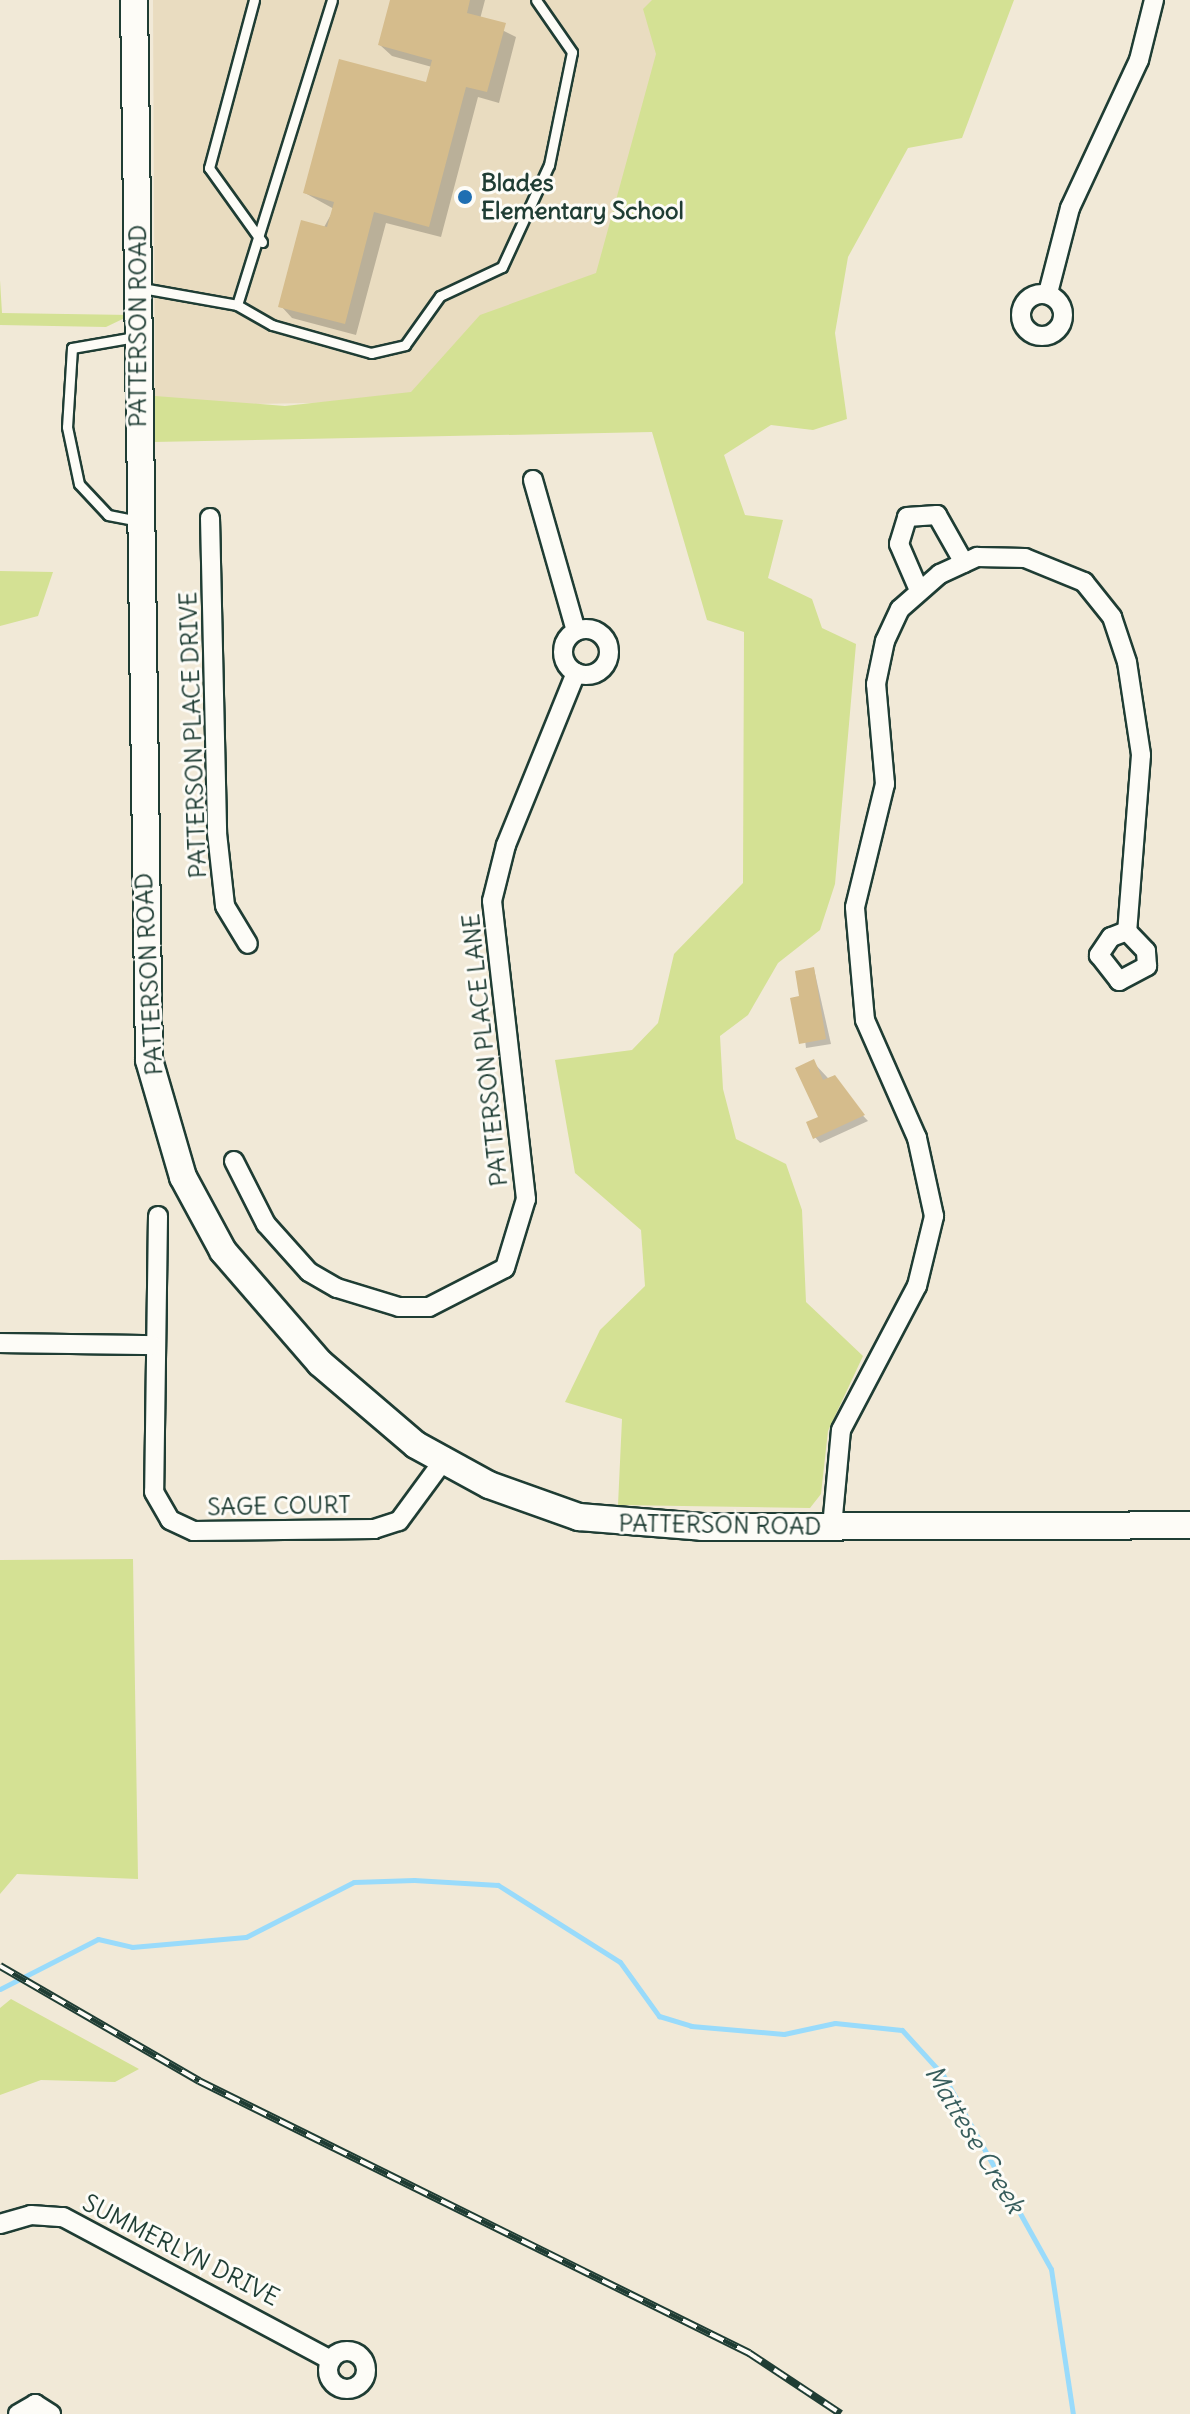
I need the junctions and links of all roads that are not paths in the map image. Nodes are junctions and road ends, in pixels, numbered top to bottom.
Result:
1 (134, 0) edge
2 (254, 0) edge
3 (332, 0) edge
4 (536, 0) edge
5 (1154, 0) edge
6 (262, 242) junction
7 (138, 288) junction
8 (1048, 293) dead end
9 (237, 305) junction
10 (138, 337) junction
11 (533, 480) dead end
12 (210, 518) dead end
13 (139, 521) junction
14 (964, 563) junction
15 (918, 588) junction
16 (576, 631) junction
17 (576, 673) junction
18 (1127, 931) dead end
19 (248, 944) dead end
20 (234, 1161) dead end
21 (158, 1216) dead end
22 (0, 1343) edge
23 (152, 1345) junction
24 (443, 1461) junction
25 (1190, 1525) edge
26 (832, 1527) junction
27 (0, 2224) edge
28 (331, 2360) dead end
29 (0, 2409) edge
30 (7, 2414) edge
31 (18, 2414) edge
32 (51, 2414) edge

1 - 7 street, PATTERSON ROAD
2 - 6 lane
3 - 6 lane
4 - 9 lane
5 - 8 street
6 - 9 lane
7 - 9 lane
7 - 10 street, PATTERSON ROAD
10 - 13 street, PATTERSON ROAD
10 - 13 lane
11 - 16 street, PATTERSON PLACE LANE
12 - 19 street, PATTERSON PLACE DRIVE
13 - 24 street, PATTERSON ROAD
14 - 15 street
14 - 15 street
14 - 18 street
15 - 26 street
16 - 17 street, PATTERSON PLACE LANE
16 - 17 street
17 - 20 street, PATTERSON PLACE LANE
21 - 23 street, SAGE COURT
22 - 23 street
23 - 24 street, SAGE COURT
24 - 26 street, PATTERSON ROAD
25 - 26 street, PATTERSON ROAD
27 - 28 street, SUMMERLYN DRIVE
29 - 30 street
31 - 32 street

